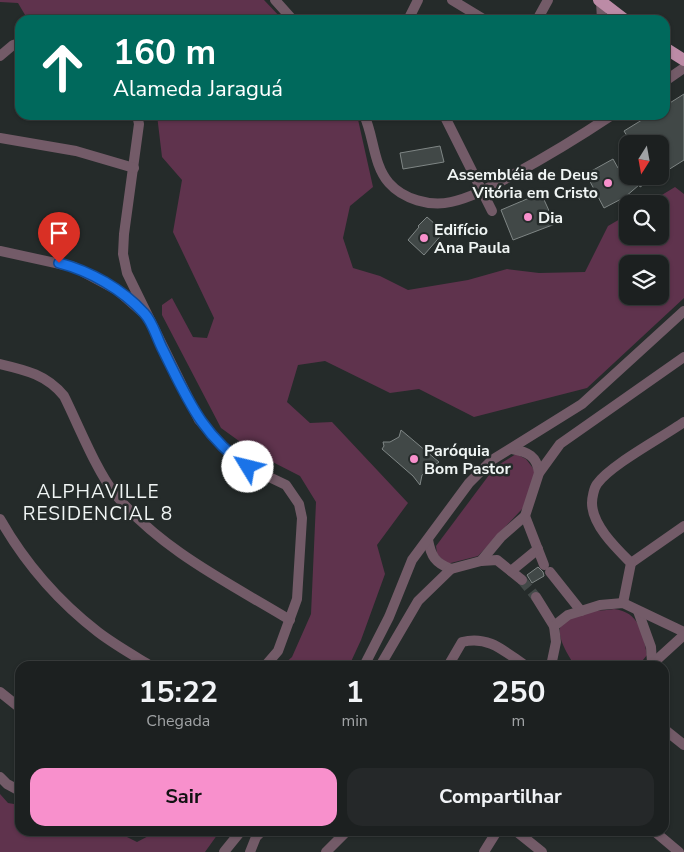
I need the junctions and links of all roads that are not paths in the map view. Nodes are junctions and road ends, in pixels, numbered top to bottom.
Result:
1 (275, 0) edge
2 (418, 0) edge
3 (452, 0) edge
4 (548, 0) edge
5 (604, 0) edge
6 (288, 15) edge
7 (410, 15) edge
8 (477, 15) edge
9 (540, 15) edge
10 (602, 15) edge
11 (619, 15) edge
12 (15, 44) edge
13 (670, 51) edge
14 (0, 56) edge
15 (684, 60) edge
16 (684, 68) edge
17 (670, 78) edge
18 (138, 120) edge
19 (366, 120) edge
20 (446, 120) edge
21 (604, 120) edge
22 (0, 138) edge
23 (134, 168) junction
24 (482, 191) junction
25 (492, 211) dead end
26 (0, 251) edge
27 (684, 311) edge
28 (145, 314) junction
29 (684, 356) edge
30 (0, 364) edge
31 (684, 422) edge
32 (512, 449) junction
33 (539, 473) junction
34 (525, 516) junction
35 (0, 519) edge
36 (684, 526) edge
37 (428, 540) junction
38 (538, 549) junction
39 (481, 561) junction
40 (631, 563) junction
41 (451, 569) junction
42 (511, 571) junction
43 (522, 580) tunnel mouth
44 (536, 597) tunnel mouth
45 (624, 603) junction
46 (581, 610) junction
47 (638, 611) junction
48 (290, 620) junction
49 (554, 628) junction
50 (684, 633) edge
51 (142, 661) edge
52 (269, 661) edge
53 (367, 661) edge
54 (383, 661) edge
55 (451, 661) edge
56 (518, 661) edge
57 (552, 661) edge
58 (651, 661) edge
59 (655, 661) edge
60 (0, 692) edge
61 (15, 704) edge
62 (669, 732) edge
63 (684, 744) edge
64 (0, 777) edge
65 (15, 788) edge
66 (236, 836) edge
67 (257, 836) edge
68 (342, 836) edge
69 (493, 836) edge
70 (522, 836) edge
71 (660, 836) edge
72 (224, 852) edge
73 (250, 852) edge
74 (326, 852) edge
75 (484, 852) edge
76 (542, 852) edge
77 (679, 852) edge

1 - 6 street
2 - 7 street
3 - 8 street
4 - 9 street
5 - 10 street
5 - 11 main road
12 - 14 street
13 - 15 main road
16 - 17 street
18 - 23 street
19 - 24 street
20 - 24 street
21 - 24 street
22 - 23 street
23 - 28 street
24 - 25 street
26 - 28 street
27 - 32 street
28 - 48 street
29 - 33 street
30 - 48 street
31 - 40 street
32 - 33 street
32 - 37 street
33 - 34 street
34 - 38 street
34 - 39 street
35 - 51 street
36 - 40 street
37 - 41 street
37 - 53 street
38 - 42 street
38 - 46 street
39 - 41 street
39 - 42 street
40 - 45 street
41 - 54 street
42 - 43 street
44 - 49 street
45 - 46 street
45 - 47 street
46 - 49 street
47 - 50 street
47 - 58 street
48 - 52 street
49 - 57 street
50 - 59 street
55 - 56 street
60 - 61 street
62 - 63 street
64 - 65 street
66 - 72 street
67 - 73 street
68 - 74 street
69 - 75 street
70 - 76 street
71 - 77 street

